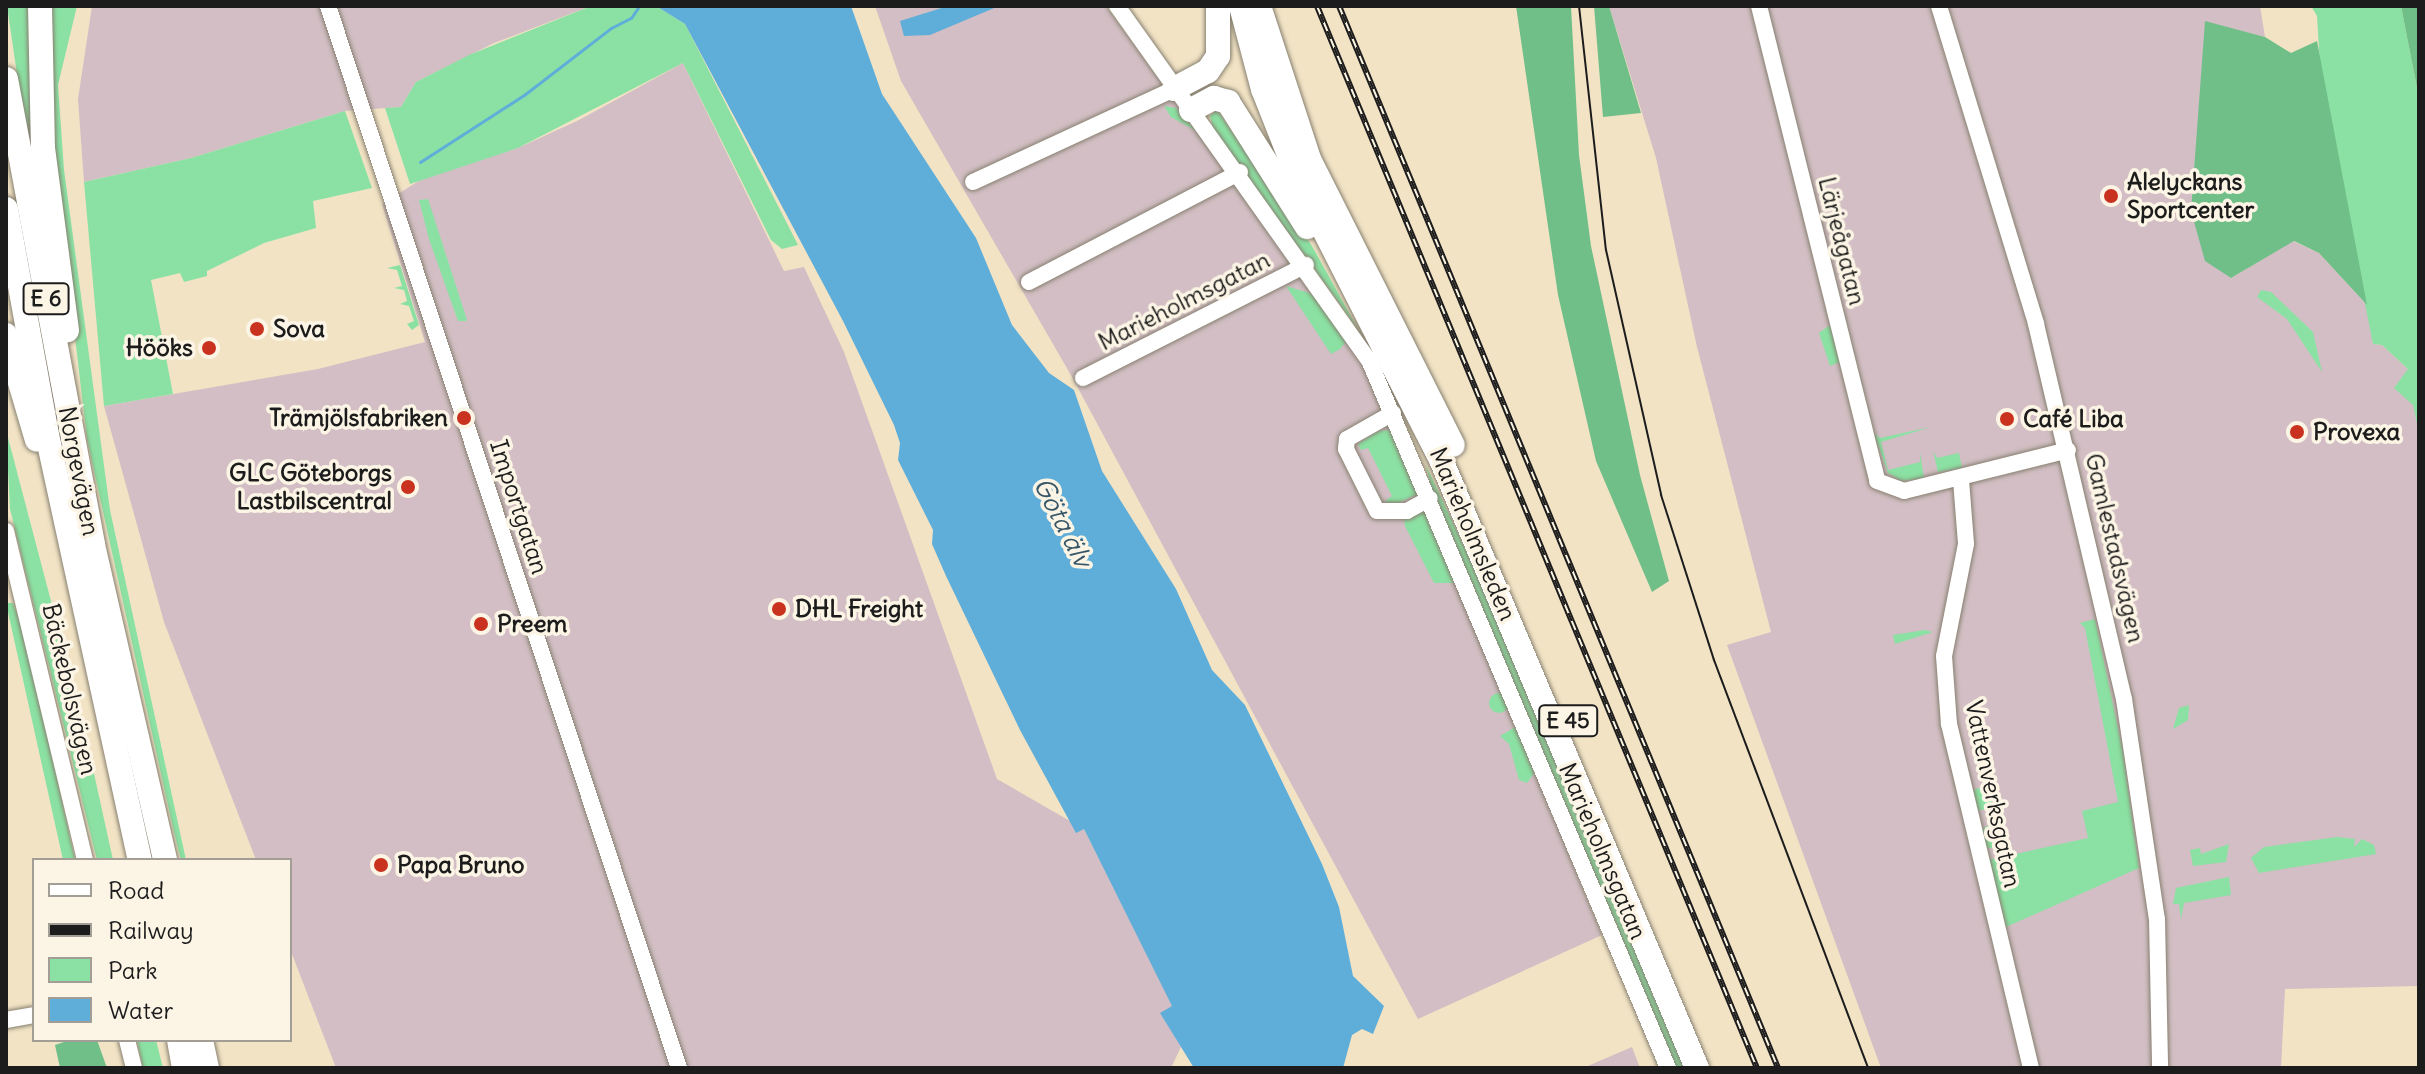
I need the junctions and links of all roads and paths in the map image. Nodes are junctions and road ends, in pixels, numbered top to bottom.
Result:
1 (43, 6) edge
2 (328, 6) edge
3 (1117, 6) edge
4 (1218, 6) edge
5 (1241, 6) edge
6 (1259, 6) edge
7 (1759, 6) edge
8 (1939, 6) edge
9 (6, 79) edge
10 (1174, 89) junction
11 (1191, 110) junction
12 (1240, 172) junction
13 (973, 182) dead end
14 (6, 209) edge
15 (1306, 265) junction
16 (1029, 282) dead end
17 (1360, 303) junction
18 (6, 335) edge
19 (1083, 378) dead end
20 (1393, 413) junction
21 (2068, 450) junction
22 (55, 472) junction
23 (1961, 480) junction
24 (1430, 498) junction
25 (6, 531) edge
26 (93, 545) junction
27 (85, 858) edge
28 (140, 858) edge
29 (165, 858) edge
30 (32, 1015) edge
31 (6, 1020) edge
32 (128, 1042) edge
33 (179, 1042) edge
34 (201, 1042) edge
35 (134, 1068) edge
36 (184, 1068) edge
37 (207, 1068) edge
38 (679, 1068) edge
39 (1668, 1068) edge
40 (1697, 1068) edge
41 (1713, 1068) edge
42 (2031, 1068) edge
43 (2160, 1068) edge

1 - 26 highway
2 - 38 street, Importgatan
3 - 10 street, Marieholmsgatan
4 - 10 highway
5 - 17 highway, Marieholmsleden / E 45
6 - 41 highway, Marieholmsleden / E 45
7 - 23 street, Lärjeågatan
8 - 21 street, Gamlestadsvägen
9 - 26 highway, Norgevägen / E 6
10 - 11 street, Marieholmsgatan
10 - 13 street
11 - 12 street, Marieholmsgatan
11 - 17 highway
12 - 15 street, Marieholmsgatan
12 - 16 street
14 - 22 highway, Norgevägen / E 6
15 - 19 street, Marieholmsgatan
15 - 20 street, Marieholmsgatan
17 - 40 highway, Marieholmsleden / E 45
18 - 22 highway
20 - 24 street, Marieholmsgatan
20 - 24 street
21 - 23 street
21 - 43 street, Gamlestadsvägen
22 - 28 highway, Norgevägen / E 6
23 - 42 street, Vattenverksgatan
24 - 39 street, Marieholmsgatan
25 - 27 street, Bäckebolsvägen
26 - 29 highway, Norgevägen / E 6
30 - 31 street
32 - 35 street
33 - 36 highway
34 - 37 highway

